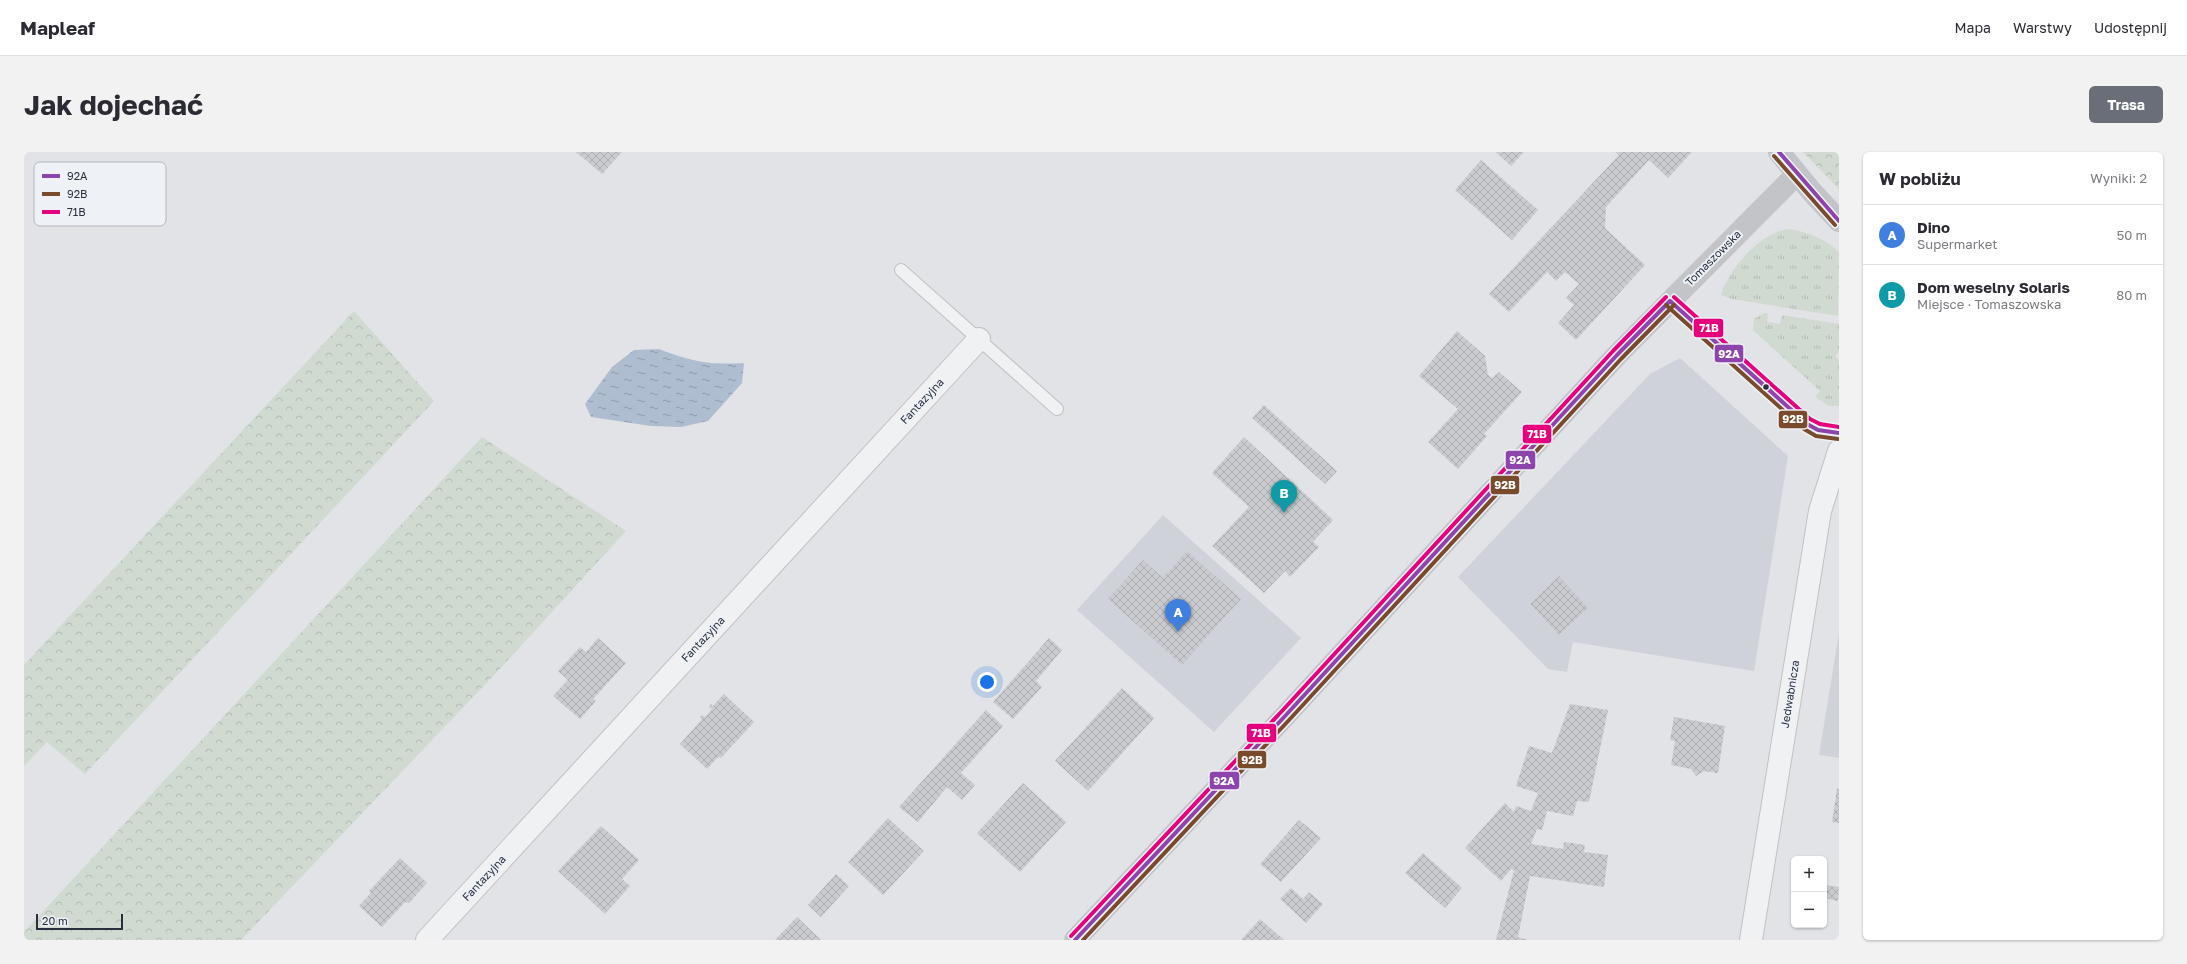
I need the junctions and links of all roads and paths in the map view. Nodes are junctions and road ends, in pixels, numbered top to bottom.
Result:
1 (1779, 152) edge
2 (1797, 174) junction
3 (1839, 221) edge
4 (901, 270) dead end
5 (1670, 301) junction
6 (979, 339) junction
7 (1057, 408) dead end
8 (1839, 434) edge
9 (1839, 451) edge
10 (427, 940) edge
11 (1075, 940) edge
12 (1751, 940) edge

1 - 2 street
2 - 3 street
2 - 5 street, Tomaszowska
4 - 6 lane
5 - 8 lane
5 - 11 street, Tomaszowska
6 - 7 lane
6 - 10 street, Fantazyjna
9 - 12 street, Jedwabnicza

